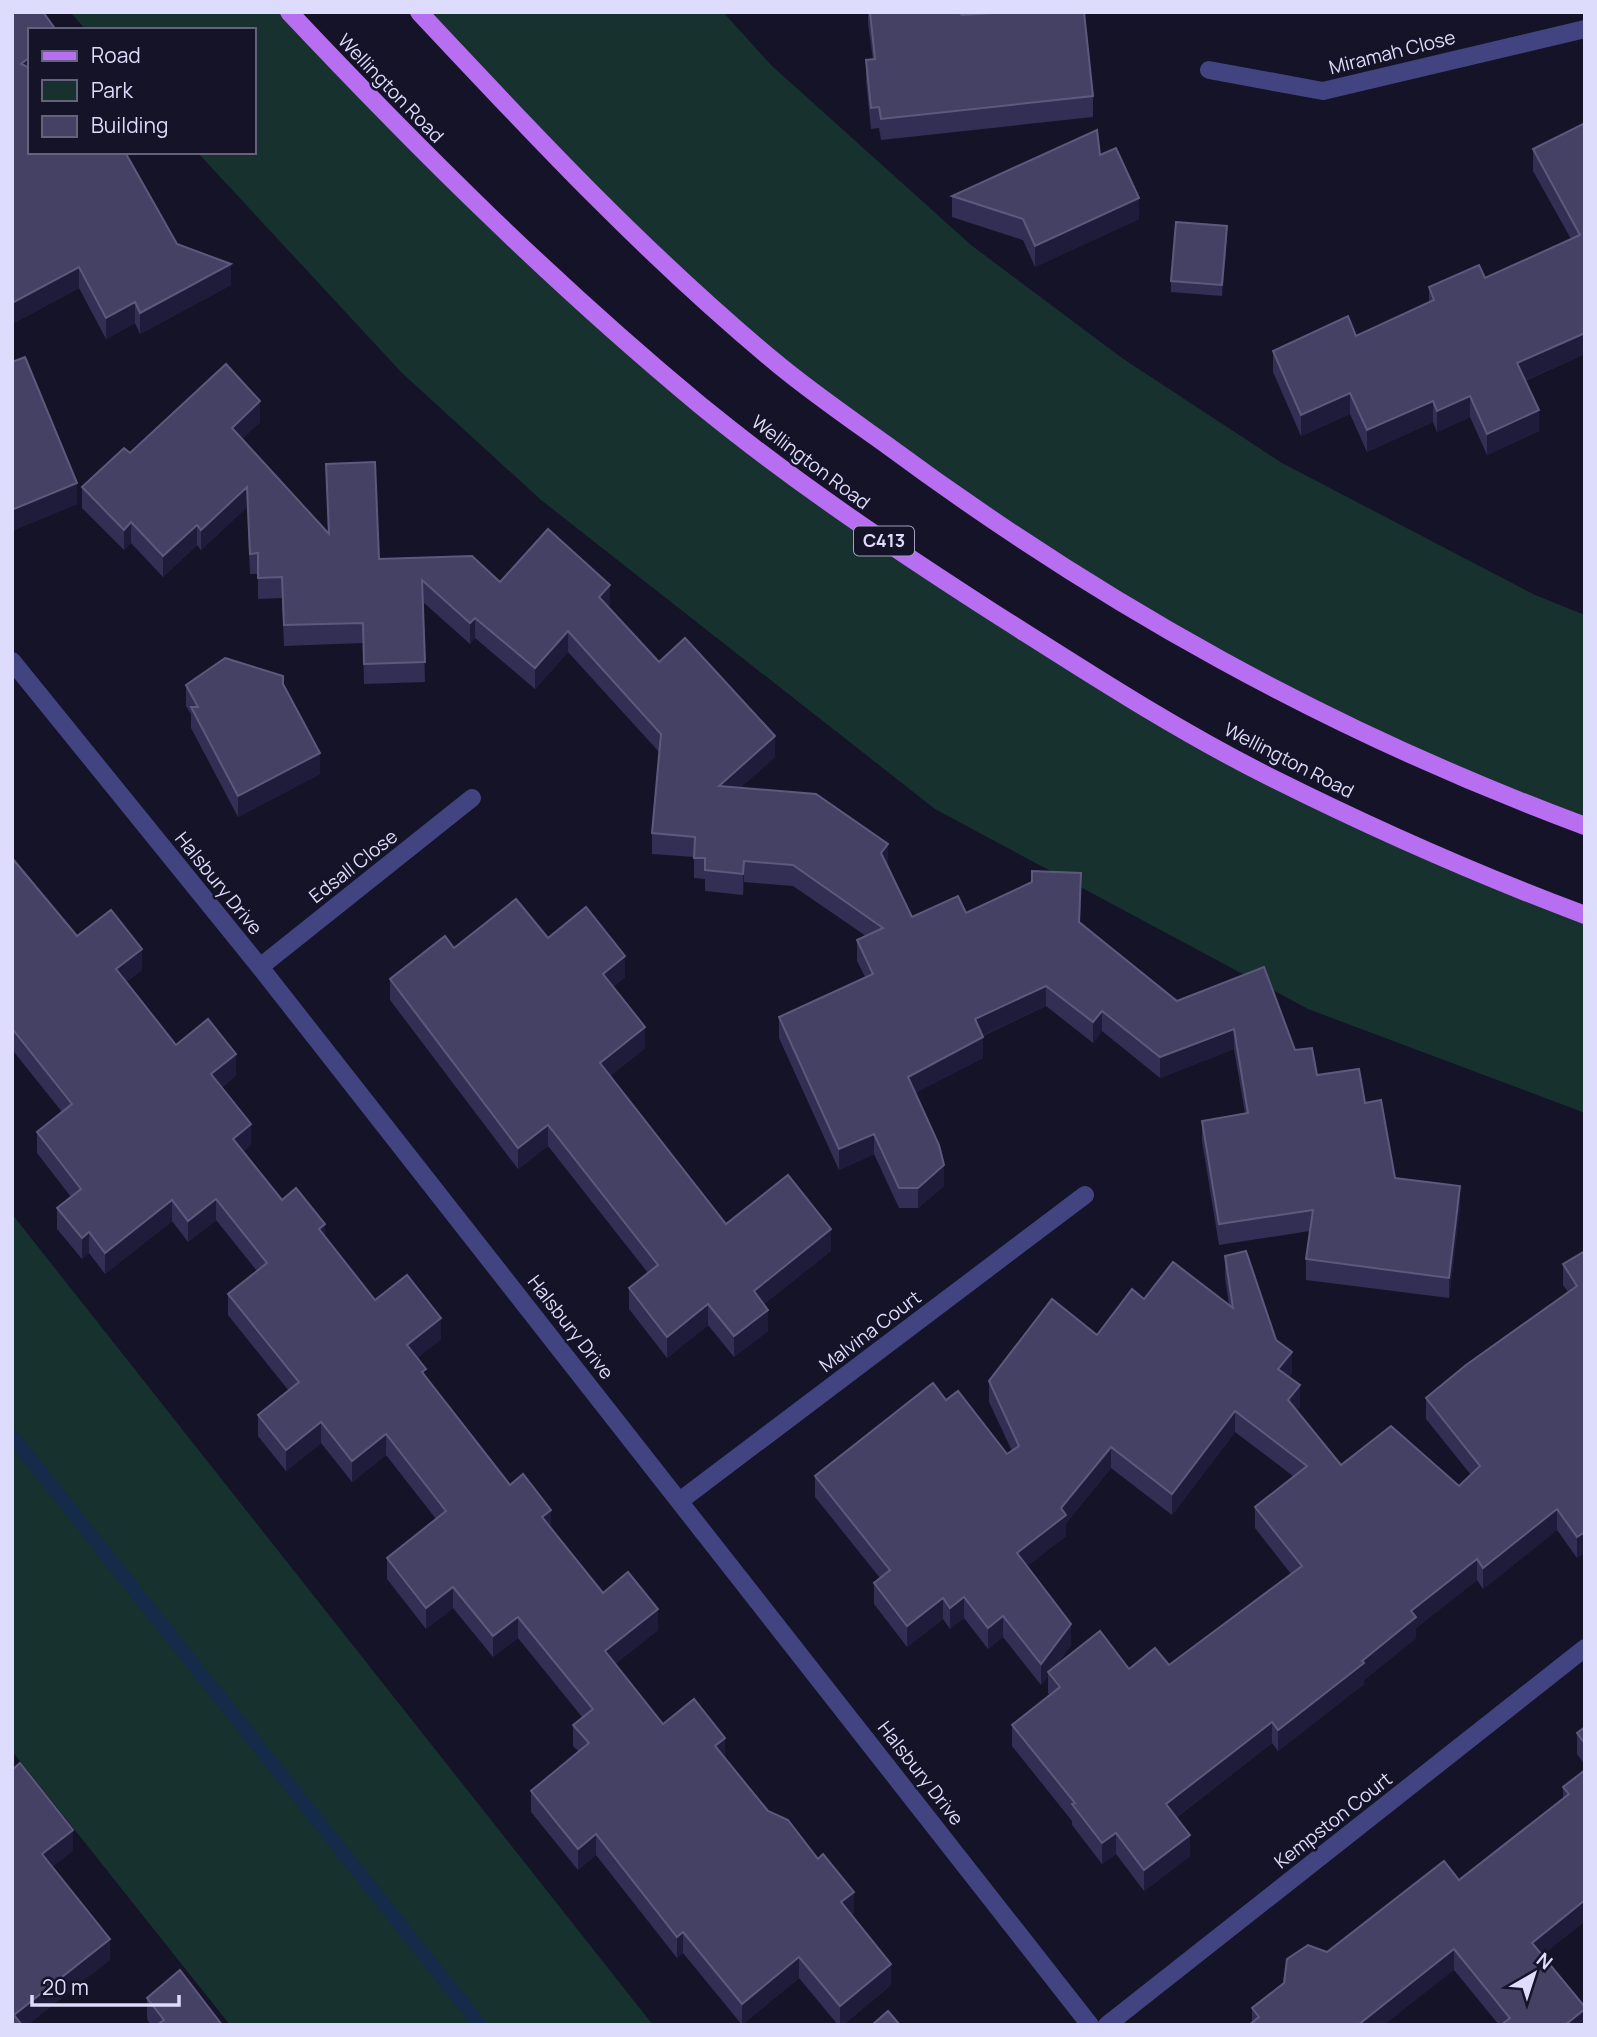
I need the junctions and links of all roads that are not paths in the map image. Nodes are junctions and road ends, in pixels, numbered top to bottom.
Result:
1 (289, 12) edge
2 (419, 12) edge
3 (1585, 29) edge
4 (1209, 70) dead end
5 (12, 661) edge
6 (472, 798) dead end
7 (1585, 826) edge
8 (1585, 915) edge
9 (260, 967) junction
10 (1085, 1195) dead end
11 (681, 1500) junction
12 (1585, 1648) edge
13 (1090, 2025) edge
14 (1107, 2025) edge

1 - 8 main road, Wellington Road / C413
2 - 7 main road
3 - 4 street, Miramah Close
5 - 9 street, Halsbury Drive
6 - 9 street, Edsall Close
9 - 11 street, Halsbury Drive
10 - 11 street, Malvina Court
11 - 13 street, Halsbury Drive
12 - 14 street, Kempston Court

